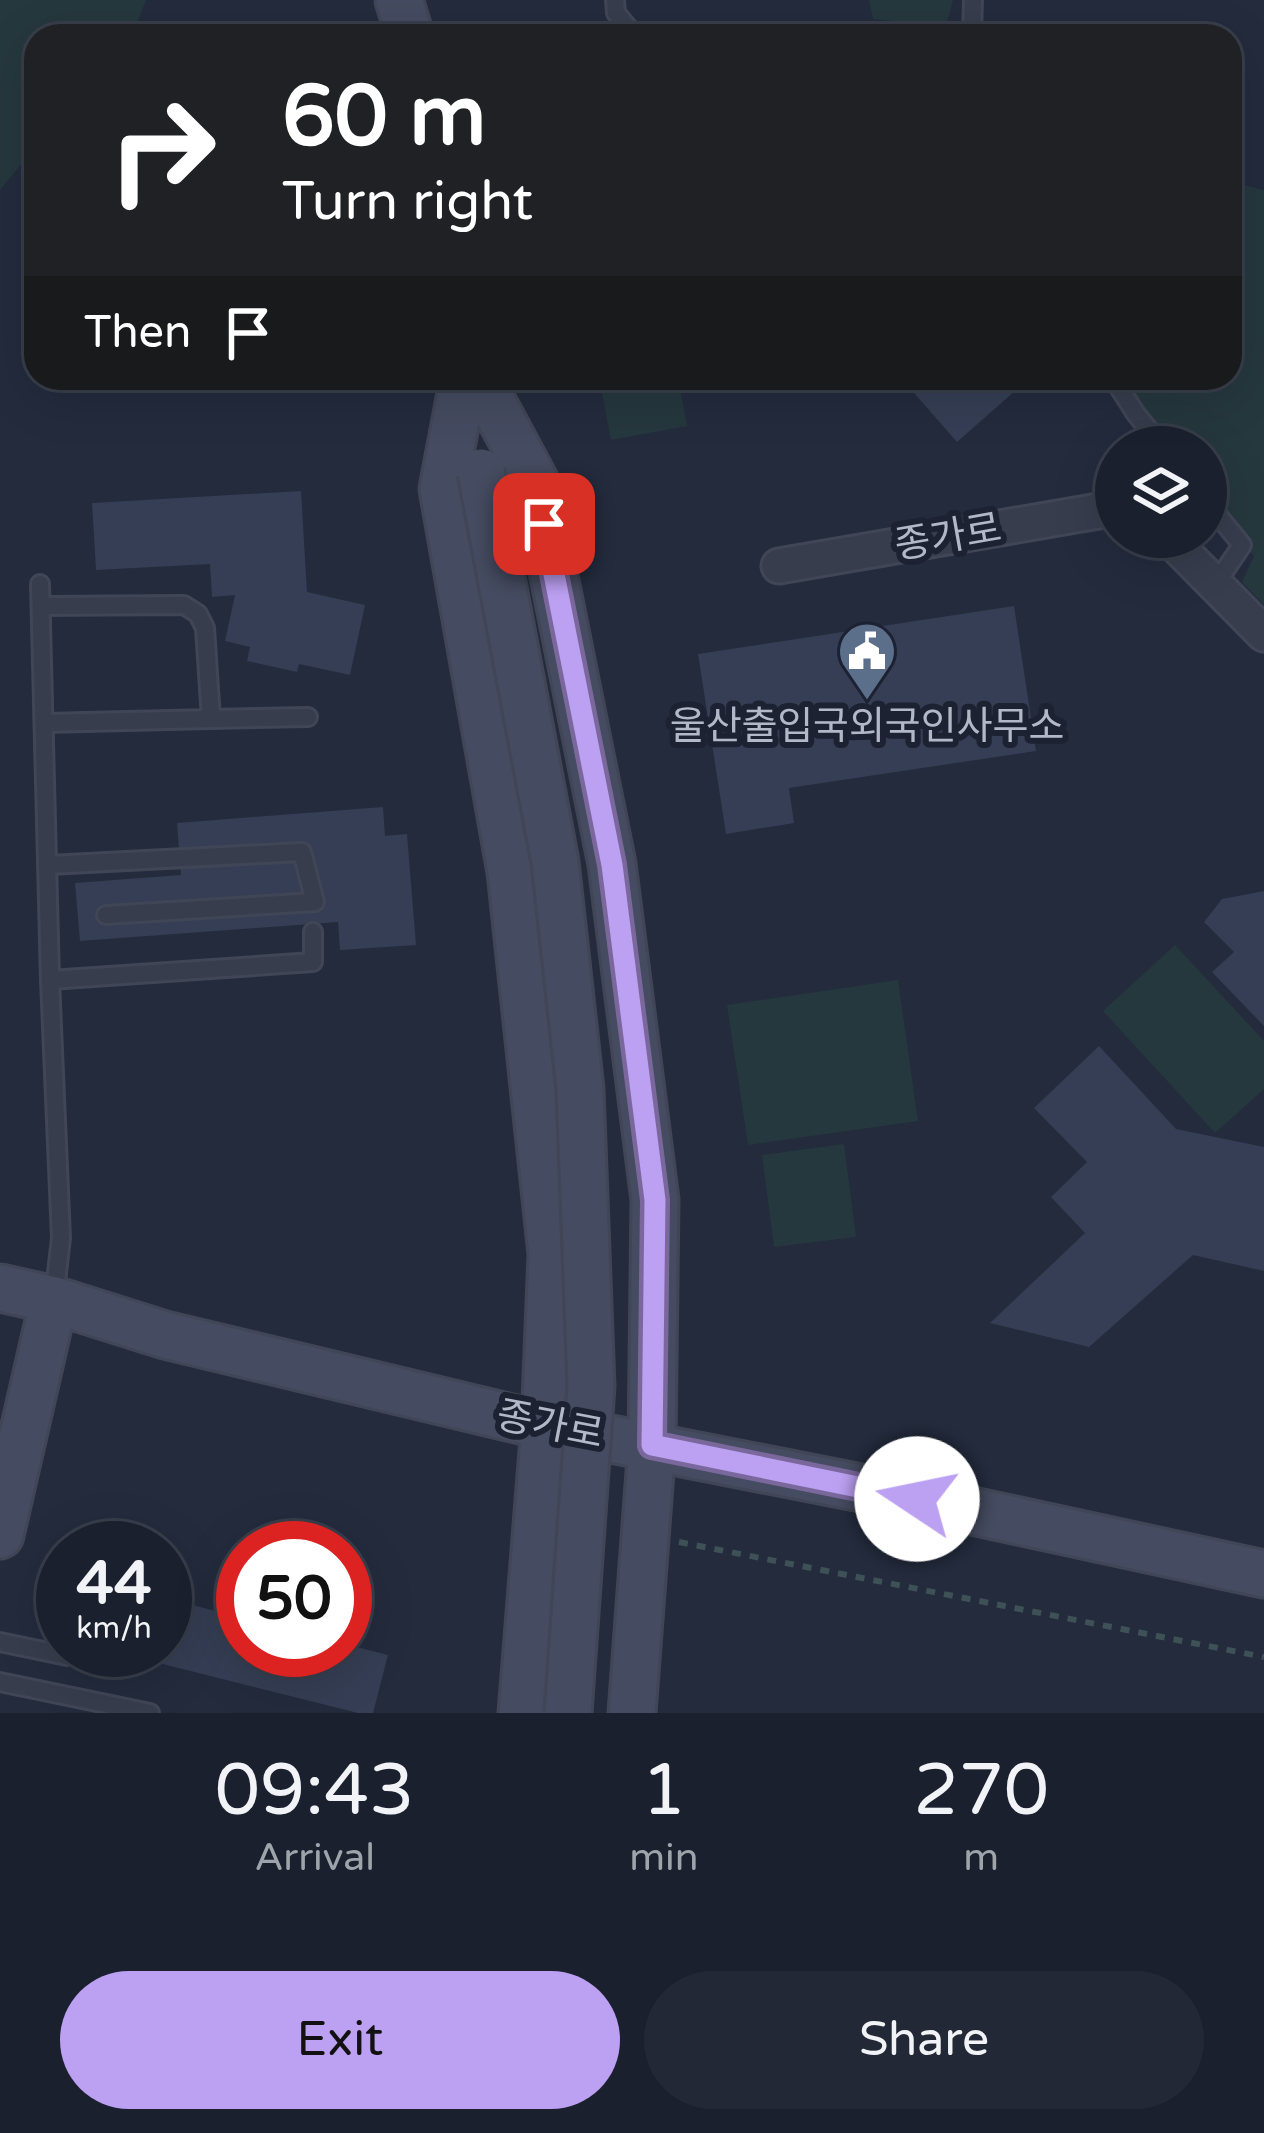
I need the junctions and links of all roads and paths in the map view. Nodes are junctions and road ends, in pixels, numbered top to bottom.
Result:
1 (468, 390) edge
2 (472, 390) edge
3 (478, 390) edge
4 (1121, 390) edge
5 (1145, 426) edge
6 (1095, 512) edge
7 (1227, 527) edge
8 (1189, 558) edge
9 (779, 566) dead end
10 (40, 584) dead end
11 (1215, 585) junction
12 (41, 606) junction
13 (1264, 634) edge
14 (308, 717) dead end
15 (211, 718) junction
16 (44, 723) junction
17 (49, 865) junction
18 (106, 915) dead end
19 (313, 932) dead end
20 (50, 980) junction
21 (0, 1288) edge
22 (54, 1300) junction
23 (545, 1426) junction
24 (652, 1445) junction
25 (0, 1535) edge
26 (645, 1535) junction
27 (1264, 1574) edge
28 (0, 1642) edge
29 (36, 1649) edge
30 (1264, 1657) edge
31 (0, 1682) edge
32 (150, 1713) edge
33 (522, 1713) edge
34 (568, 1713) edge
35 (632, 1713) edge

1 - 23 street
2 - 34 street, bridge
3 - 24 street
4 - 5 lane
6 - 9 street, 종가로
7 - 11 lane
8 - 11 street
10 - 12 lane
11 - 13 street
12 - 15 lane
12 - 16 lane
14 - 15 lane
15 - 16 lane
16 - 17 lane
17 - 18 lane
17 - 20 lane
19 - 20 lane
20 - 22 lane
21 - 22 street, 종가로
22 - 23 street, 종가로
22 - 25 street
23 - 24 street, 종가로
23 - 33 street
24 - 26 street
24 - 27 street, 종가로
26 - 30 path
26 - 35 street
28 - 29 lane
31 - 32 lane

